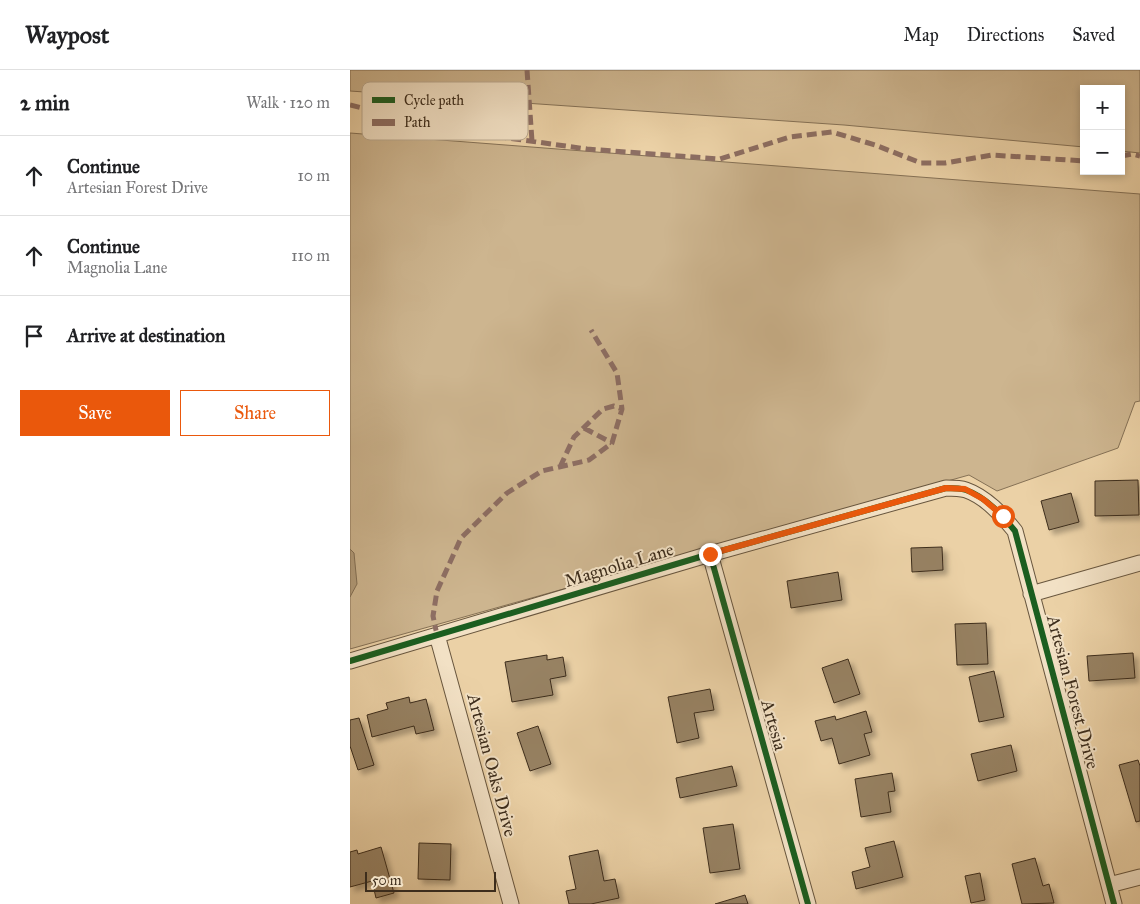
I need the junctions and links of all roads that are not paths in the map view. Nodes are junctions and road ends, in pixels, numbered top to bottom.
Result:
1 (983, 499) joint
2 (710, 554) junction
3 (1140, 563) edge
4 (1031, 594) junction
5 (437, 635) junction
6 (350, 661) edge
7 (1140, 877) edge
8 (1110, 885) junction
9 (511, 904) edge
10 (808, 904) edge
11 (1114, 904) edge

1 - 2 street, Magnolia Lane
1 - 4 street, Artesian Forest Drive
2 - 5 street, Magnolia Lane
2 - 10 street, Artesia
3 - 4 street
4 - 8 street, Artesian Forest Drive
5 - 6 street, Magnolia Lane
5 - 9 street, Artesian Oaks Drive
7 - 8 street
8 - 11 street, Artesian Forest Drive

